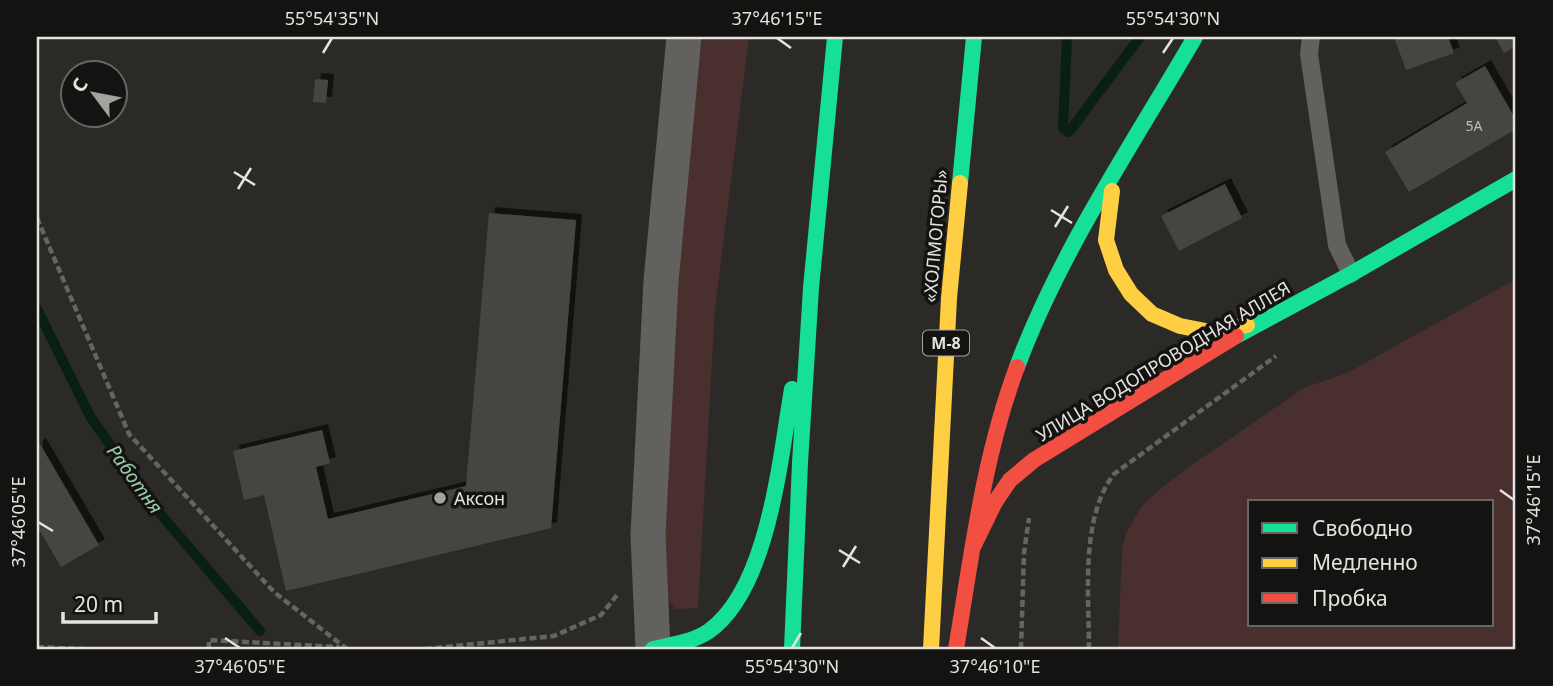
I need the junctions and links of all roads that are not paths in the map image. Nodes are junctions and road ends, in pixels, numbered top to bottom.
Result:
1 (684, 37) edge
2 (835, 37) edge
3 (974, 37) edge
4 (1195, 37) edge
5 (1311, 37) edge
6 (1113, 178) junction
7 (1516, 179) edge
8 (1351, 274) junction
9 (811, 288) junction
10 (1256, 324) junction
11 (973, 547) junction
12 (653, 649) edge
13 (792, 649) edge
14 (930, 649) edge
15 (957, 649) edge

1 - 12 street
2 - 9 main road
3 - 14 main road, «ХОЛМОГОРЫ» / М-8
4 - 6 main road
5 - 8 lane
6 - 10 main road
6 - 11 main road
7 - 8 main road, УЛИЦА ВОДОПРОВОДНАЯ АЛЛЕЯ
8 - 10 main road, УЛИЦА ВОДОПРОВОДНАЯ АЛЛЕЯ
9 - 12 main road
9 - 13 main road
10 - 11 main road, УЛИЦА ВОДОПРОВОДНАЯ АЛЛЕЯ
11 - 15 main road

